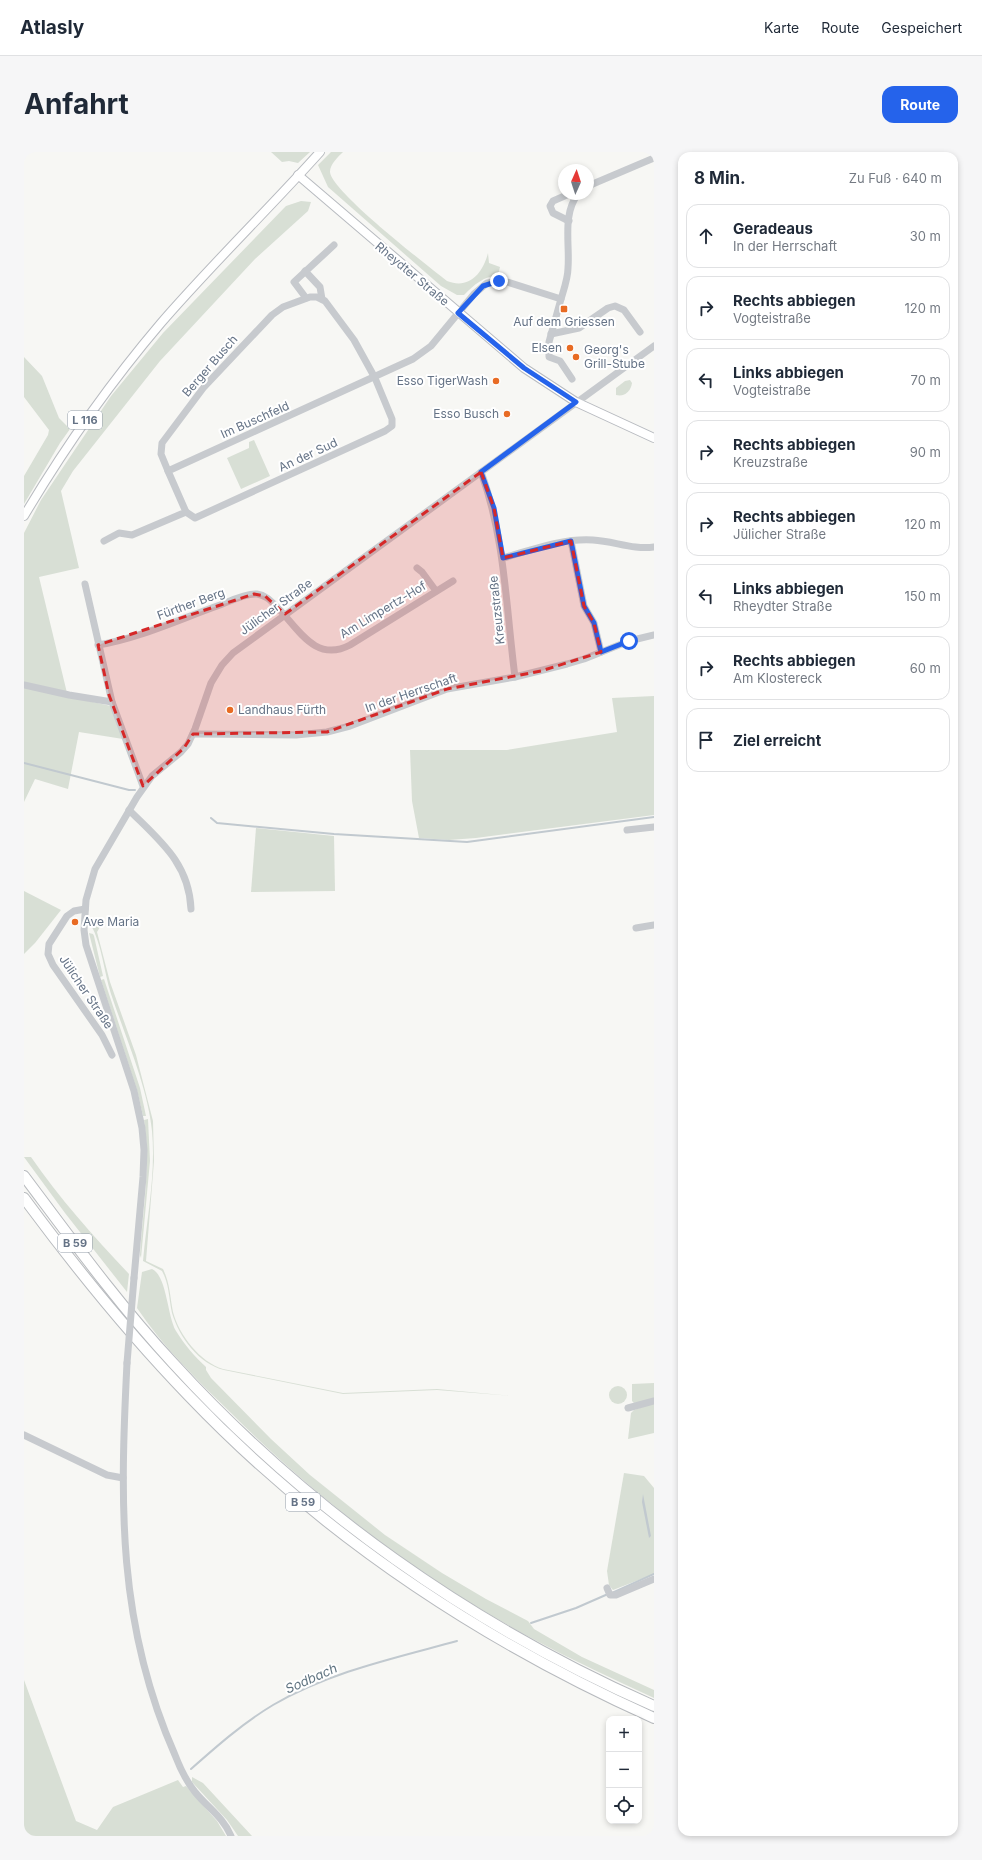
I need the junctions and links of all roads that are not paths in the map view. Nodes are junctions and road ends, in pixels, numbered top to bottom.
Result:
1 (320, 152) edge
2 (654, 158) edge
3 (298, 175) junction
4 (594, 183) edge
5 (558, 199) edge
6 (574, 200) edge
7 (569, 221) junction
8 (334, 245) dead end
9 (306, 271) junction
10 (306, 298) junction
11 (322, 299) junction
12 (561, 299) junction
13 (458, 313) junction
14 (640, 332) dead end
15 (551, 334) junction
16 (654, 346) edge
17 (375, 378) junction
18 (572, 379) dead end
19 (576, 402) junction
20 (654, 438) edge
21 (168, 471) junction
22 (481, 472) junction
23 (186, 512) junction
24 (24, 516) edge
25 (104, 541) dead end
26 (571, 541) junction
27 (654, 547) edge
28 (503, 558) junction
29 (417, 568) dead end
30 (452, 581) dead end
31 (85, 584) dead end
32 (436, 591) junction
33 (285, 614) junction
34 (654, 635) edge
35 (98, 645) junction
36 (601, 652) junction
37 (515, 677) junction
38 (24, 685) edge
39 (112, 702) junction
40 (193, 734) junction
41 (143, 786) junction
42 (129, 810) junction
43 (654, 827) edge
44 (627, 830) dead end
45 (191, 909) dead end
46 (85, 911) junction
47 (654, 925) edge
48 (636, 928) dead end
49 (112, 1055) dead end
50 (24, 1176) edge
51 (24, 1198) edge
52 (654, 1401) edge
53 (628, 1408) dead end
54 (24, 1435) edge
55 (123, 1478) junction
56 (654, 1579) edge
57 (609, 1592) dead end
58 (654, 1706) edge
59 (654, 1718) edge
60 (231, 1836) edge

1 - 3 main road, L 116
2 - 4 street
3 - 13 main road, Rheydter Straße
3 - 24 main road, L 116
5 - 7 street
6 - 7 street
7 - 12 street
8 - 9 street
9 - 10 street
9 - 11 street
10 - 11 street, Berger Busch
10 - 21 street, Berger Busch
11 - 17 street
12 - 13 street, Im Buschfeld
12 - 15 street
13 - 17 street, Im Buschfeld
13 - 19 main road, Rheydter Straße
14 - 15 street
15 - 18 street
16 - 19 street, Jülicher Straße
17 - 21 street, Im Buschfeld
17 - 23 street, An der Sud
19 - 20 main road, Rheydter Straße
19 - 22 street, Jülicher Straße
21 - 23 street
22 - 28 street, Kreuzstraße
22 - 33 street, Jülicher Straße
23 - 25 street
26 - 27 street
26 - 28 street
26 - 36 street
28 - 37 street, Kreuzstraße
29 - 32 street, Am Limpertz-Hof
30 - 32 street, Am Limpertz-Hof
31 - 35 street
32 - 33 street, Am Limpertz-Hof
33 - 35 street, Fürther Berg
33 - 40 street, Jülicher Straße
34 - 36 street, In der Herrschaft
35 - 39 street
36 - 37 street, In der Herrschaft
37 - 40 street, In der Herrschaft
38 - 39 street
39 - 41 street
40 - 41 street, Jülicher Straße
41 - 42 street, Jülicher Straße
42 - 45 street
42 - 46 street, Jülicher Straße
43 - 44 street
46 - 49 street, Jülicher Straße
46 - 55 street, bridge
47 - 48 street
50 - 58 highway, B 59
51 - 59 highway, B 59
52 - 53 street
54 - 55 street
55 - 60 street
56 - 57 street

